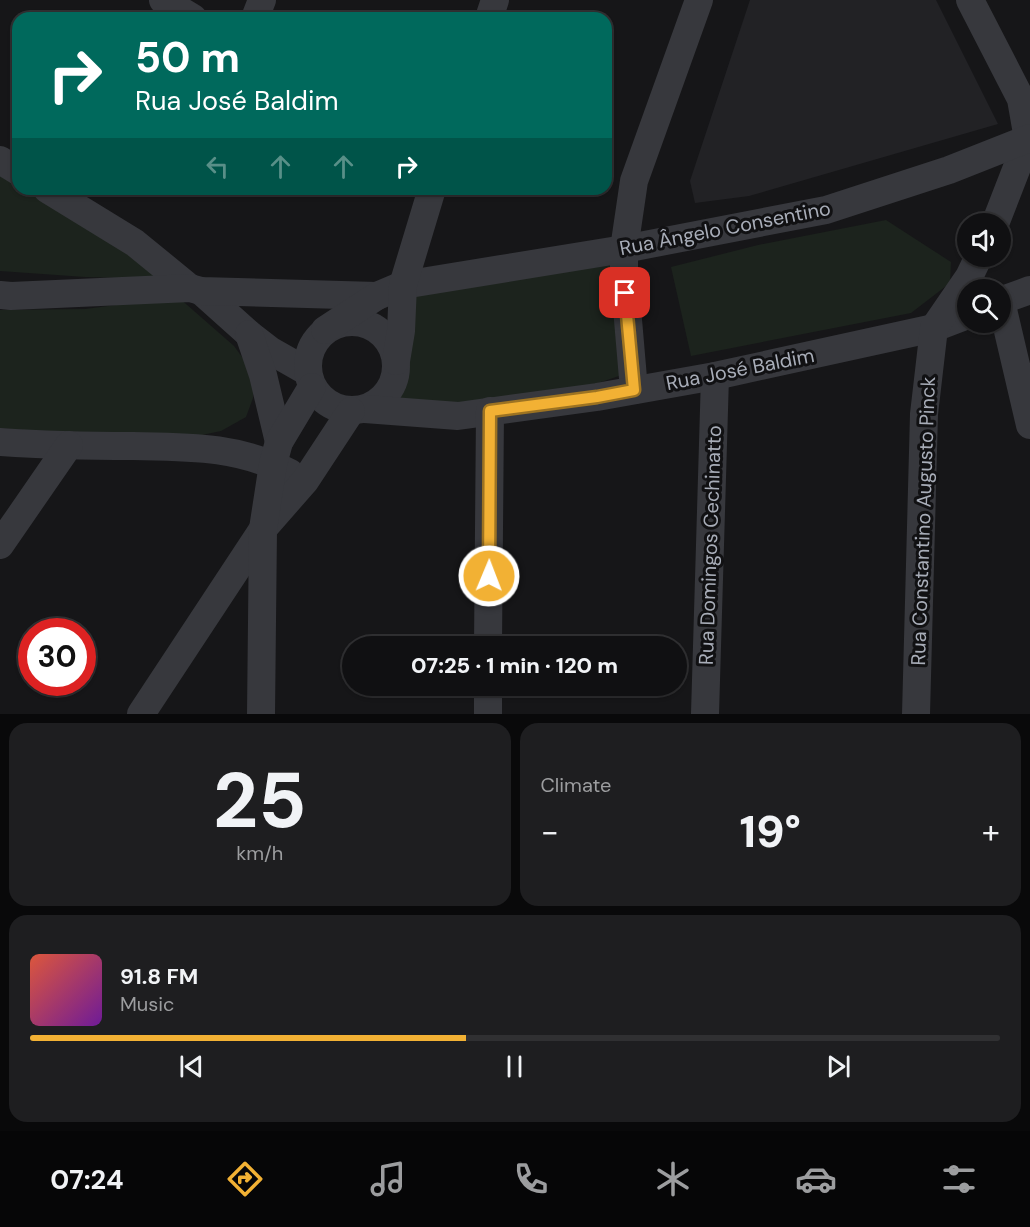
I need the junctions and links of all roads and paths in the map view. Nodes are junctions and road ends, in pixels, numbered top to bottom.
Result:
1 (163, 0) edge
2 (699, 0) edge
3 (969, 0) edge
4 (183, 12) edge
5 (1029, 138) edge
6 (57, 195) edge
7 (430, 195) edge
8 (998, 213) edge
9 (624, 249) junction
10 (974, 267) edge
11 (403, 285) junction
12 (195, 289) junction
13 (1030, 290) edge
14 (0, 295) edge
15 (377, 296) junction
16 (1011, 297) edge
17 (957, 319) edge
18 (934, 328) junction
19 (325, 330) junction
20 (1008, 333) edge
21 (249, 334) junction
22 (396, 361) junction
23 (715, 376) junction
24 (310, 379) junction
25 (634, 390) junction
26 (358, 410) junction
27 (490, 411) junction
28 (1030, 425) edge
29 (0, 442) edge
30 (69, 445) junction
31 (276, 453) junction
32 (305, 481) junction
33 (263, 529) junction
34 (0, 545) edge
35 (488, 636) edge
36 (488, 696) edge
37 (141, 714) edge
38 (261, 714) edge
39 (488, 714) edge
40 (705, 714) edge
41 (916, 714) edge

1 - 4 street
2 - 9 street
3 - 5 street
5 - 8 street
5 - 9 street, Rua Ângelo Consentino
6 - 12 street
7 - 11 street
9 - 11 street, Rua Ângelo Consentino
9 - 25 street
10 - 18 street
11 - 15 street, Rua Ângelo Consentino
11 - 22 street
12 - 14 street, Rua Ângelo Consentino
12 - 15 street, Rua Ângelo Consentino
12 - 21 street
13 - 16 street
15 - 19 street, Rua Ângelo Consentino
17 - 18 street, Rua José Baldim
18 - 23 street, Rua José Baldim
18 - 41 street, Rua Constantino Augusto Pinck
19 - 22 street
19 - 24 street
20 - 28 street
21 - 24 street
21 - 31 street
22 - 26 street
23 - 25 street, Rua José Baldim
23 - 40 street, Rua Domingos Cechinatto
24 - 26 street
24 - 31 street
25 - 27 street, Rua José Baldim
26 - 27 street, Rua José Baldim
26 - 32 street
27 - 35 street
29 - 30 street
30 - 31 street
30 - 34 street
31 - 32 street
31 - 33 street
32 - 33 street
33 - 37 street
33 - 38 street
36 - 39 street

